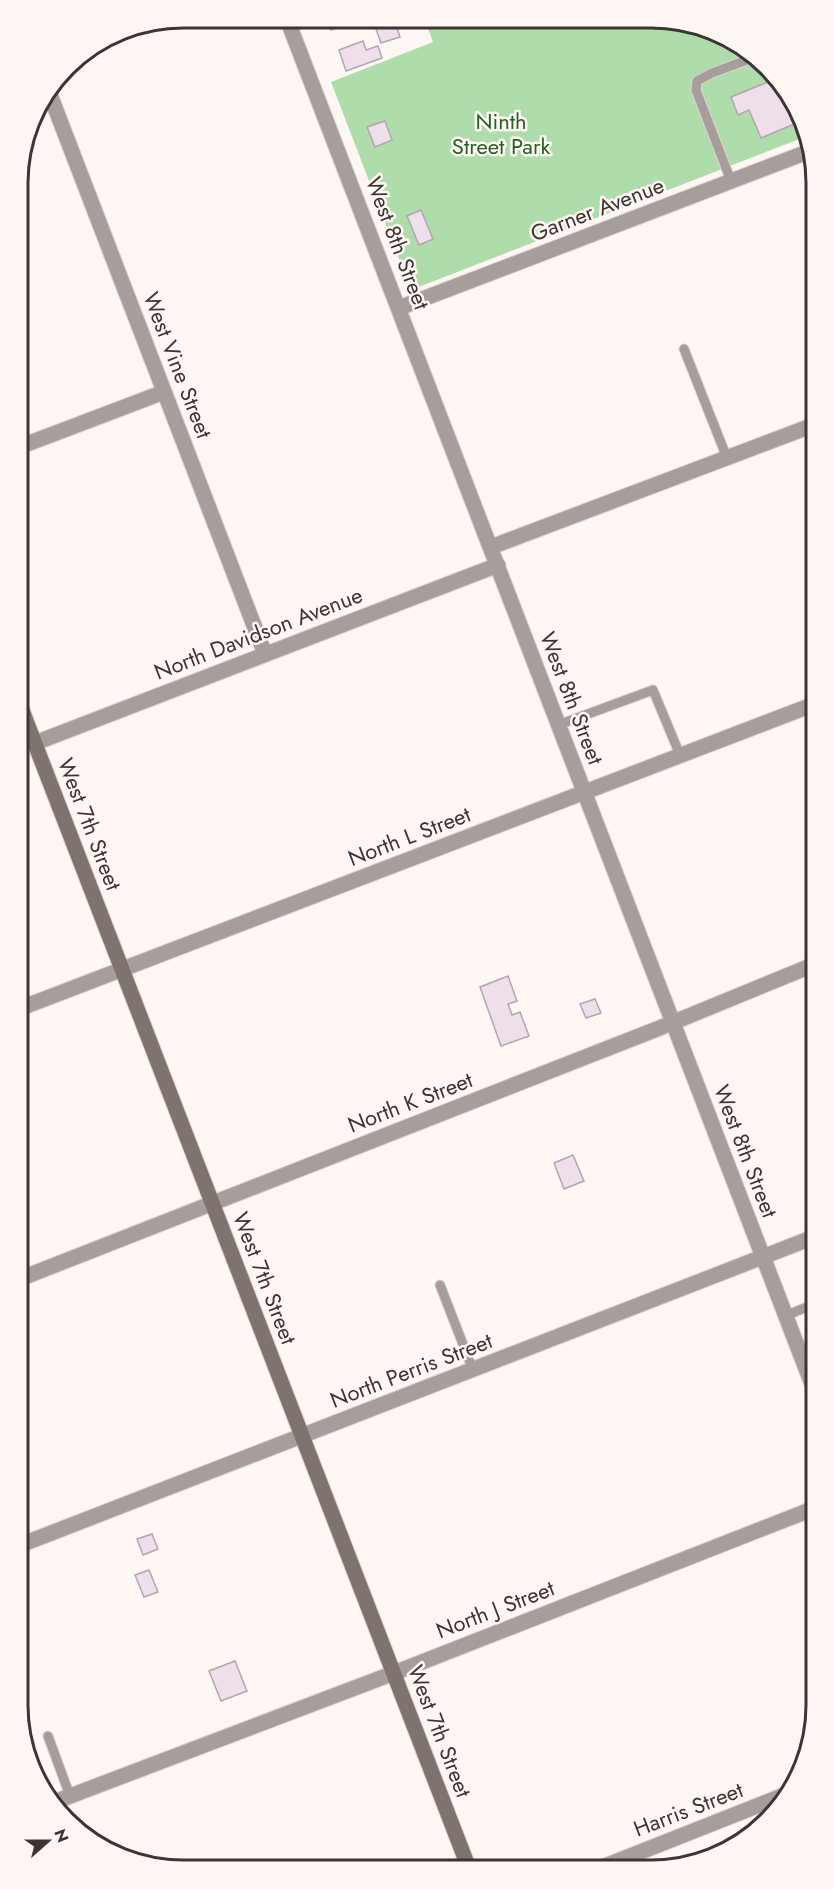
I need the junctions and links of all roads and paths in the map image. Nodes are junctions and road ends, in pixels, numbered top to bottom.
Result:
1 (291, 29) edge
2 (745, 61) edge
3 (52, 101) edge
4 (802, 154) edge
5 (731, 181) junction
6 (399, 308) junction
7 (684, 349) dead end
8 (164, 392) junction
9 (806, 428) edge
10 (29, 443) edge
11 (727, 458) junction
12 (491, 547) junction
13 (498, 565) junction
14 (265, 654) junction
15 (806, 707) edge
16 (558, 725) junction
17 (29, 728) edge
18 (34, 743) junction
19 (680, 755) junction
20 (583, 792) junction
21 (805, 968) edge
22 (122, 969) junction
23 (28, 1005) edge
24 (672, 1023) junction
25 (212, 1203) junction
26 (805, 1240) edge
27 (762, 1257) junction
28 (28, 1276) edge
29 (440, 1285) dead end
30 (805, 1308) edge
31 (785, 1316) junction
32 (805, 1369) edge
33 (473, 1370) junction
34 (303, 1437) junction
35 (805, 1512) edge
36 (28, 1542) edge
37 (394, 1673) junction
38 (48, 1736) dead end
39 (63, 1799) edge
40 (773, 1800) edge
41 (466, 1860) edge
42 (621, 1860) edge

1 - 6 street, West 8th Street
2 - 5 lane
3 - 8 street, West Vine Street
4 - 5 street, Garner Avenue
5 - 6 street, Garner Avenue
6 - 12 street, West 8th Street
7 - 11 lane
8 - 10 street
8 - 14 street, West Vine Street
9 - 11 street
11 - 12 street
12 - 13 street, West 8th Street
13 - 14 street, North Davidson Avenue
13 - 16 street, West 8th Street
14 - 18 street, North Davidson Avenue
15 - 19 street, North L Street
16 - 19 lane
16 - 20 street, West 8th Street
17 - 18 street, West 7th Street
18 - 22 street, West 7th Street
19 - 20 street, North L Street
20 - 22 street, North L Street
20 - 24 street, West 8th Street
21 - 24 street, North K Street
22 - 23 street, North L Street
22 - 25 street, West 7th Street
24 - 25 street, North K Street
24 - 27 street, West 8th Street
25 - 28 street, North K Street
25 - 34 street, West 7th Street
26 - 27 street, North Perris Street
27 - 31 street, West 8th Street
27 - 33 street, North Perris Street
29 - 33 lane
30 - 31 lane
31 - 32 street, West 8th Street
33 - 34 street, North Perris Street
34 - 36 street, North Perris Street
34 - 37 street, West 7th Street
35 - 37 street, North J Street
37 - 39 street, North J Street
37 - 41 street, West 7th Street
38 - 39 lane
40 - 42 street, Harris Street

